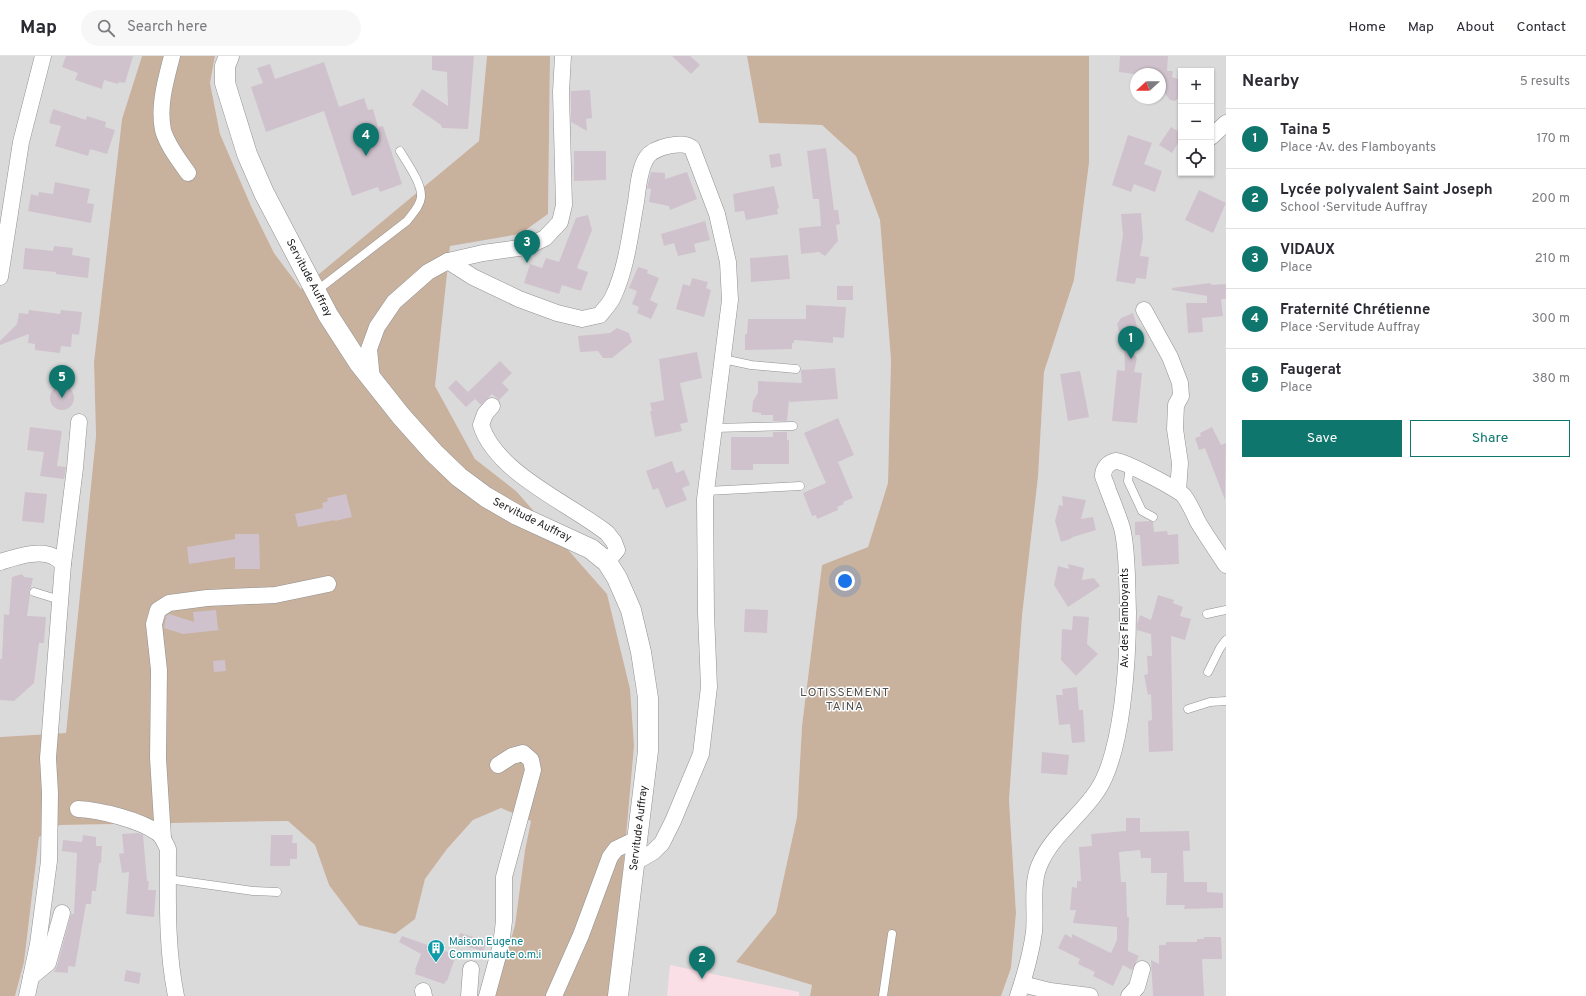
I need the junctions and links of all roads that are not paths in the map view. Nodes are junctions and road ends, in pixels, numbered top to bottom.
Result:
1 (43, 56) edge
2 (172, 56) edge
3 (229, 56) edge
4 (562, 56) edge
5 (1226, 123) edge
6 (1214, 134) edge
7 (400, 151) dead end
8 (188, 173) dead end
9 (448, 261) junction
10 (0, 278) edge
11 (315, 292) junction
12 (1144, 310) dead end
13 (722, 359) junction
14 (796, 369) dead end
15 (372, 380) junction
16 (492, 406) dead end
17 (79, 422) dead end
18 (793, 426) dead end
19 (714, 428) junction
20 (1130, 466) junction
21 (800, 486) dead end
22 (706, 491) junction
23 (1178, 491) junction
24 (1153, 517) dead end
25 (0, 562) edge
26 (606, 562) junction
27 (63, 564) junction
28 (1226, 565) edge
29 (328, 584) dead end
30 (34, 592) dead end
31 (60, 600) junction
32 (1226, 610) edge
33 (1207, 614) dead end
34 (1226, 640) edge
35 (1208, 672) dead end
36 (1226, 700) edge
37 (1188, 710) dead end
38 (498, 765) dead end
39 (78, 809) dead end
40 (163, 838) junction
41 (637, 839) junction
42 (634, 863) junction
43 (168, 879) junction
44 (277, 892) dead end
45 (62, 913) dead end
46 (892, 934) dead end
47 (471, 969) dead end
48 (1142, 969) dead end
49 (31, 977) junction
50 (1020, 990) edge
51 (27, 996) edge
52 (176, 996) edge
53 (469, 996) edge
54 (487, 996) edge
55 (554, 996) edge
56 (618, 996) edge
57 (883, 996) edge
58 (1090, 996) edge
59 (1129, 996) edge

1 - 10 street
2 - 8 street
3 - 11 street, Servitude Auffray
4 - 9 street
5 - 6 street
7 - 11 lane
9 - 13 street
9 - 15 street
11 - 15 street, Servitude Auffray
12 - 23 street
13 - 14 lane
13 - 19 street
15 - 26 street, Servitude Auffray
16 - 26 street
17 - 27 street
18 - 19 lane
19 - 22 street
20 - 23 street, Av. des Flamboyants
20 - 24 lane
20 - 50 street, Av. des Flamboyants
21 - 22 lane
22 - 42 street
23 - 28 street
25 - 27 street
26 - 41 street, Servitude Auffray
27 - 31 street
29 - 40 street
30 - 31 lane
31 - 49 street
32 - 33 lane
34 - 35 lane
36 - 37 lane
38 - 54 street
39 - 40 street
40 - 43 street
41 - 42 street, Servitude Auffray
41 - 55 street
42 - 56 street, Servitude Auffray
43 - 44 lane
43 - 52 street
45 - 49 street
46 - 57 lane
47 - 53 street
48 - 59 street
49 - 51 street
50 - 58 street

